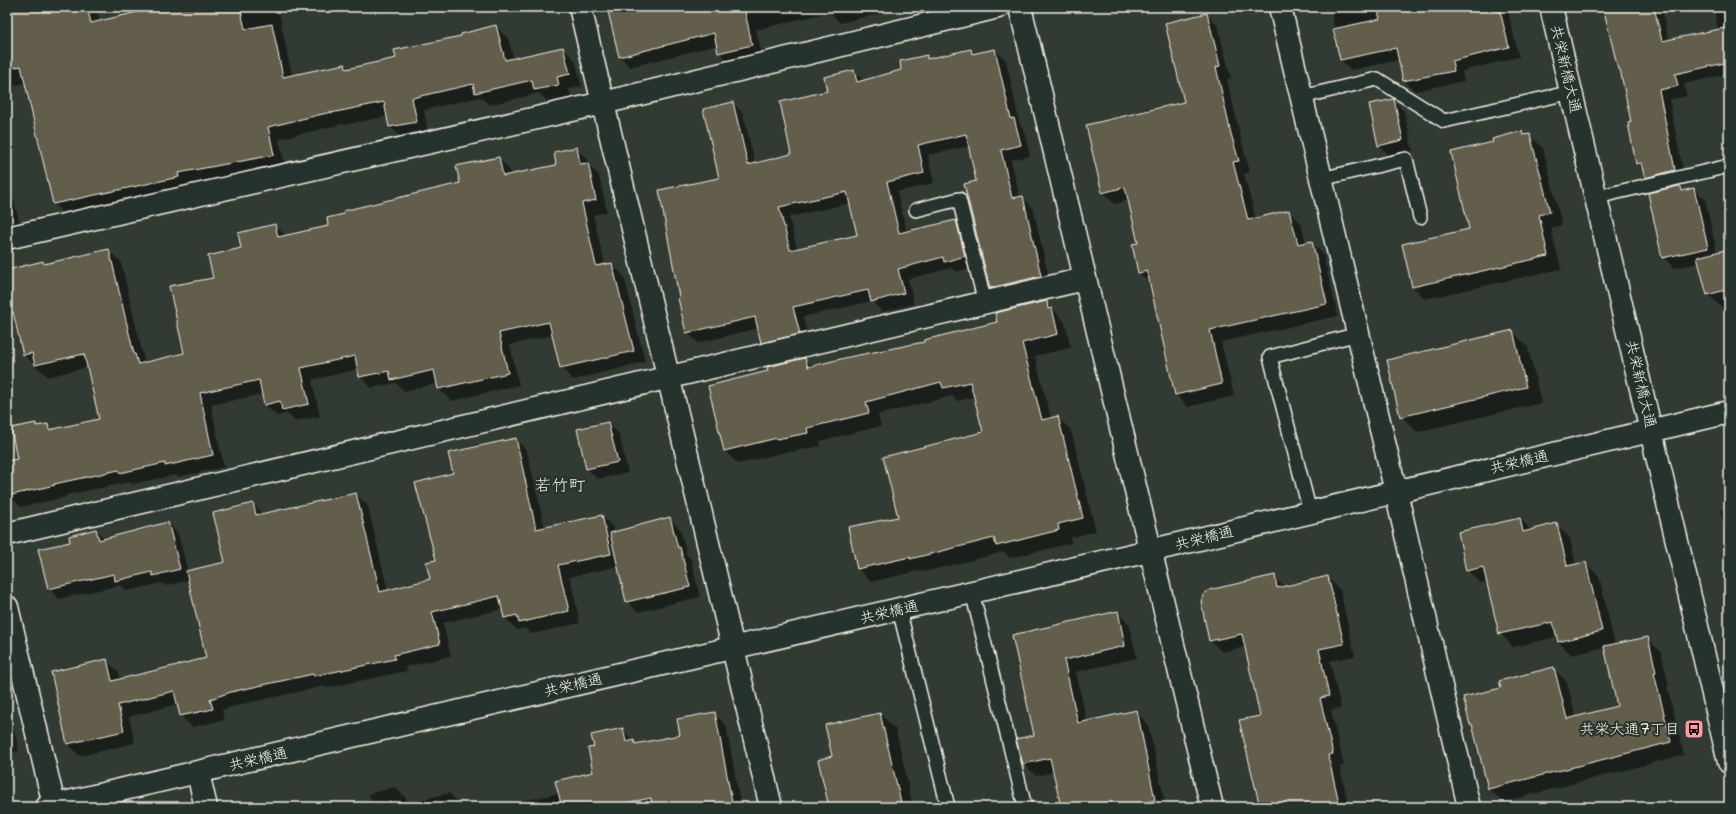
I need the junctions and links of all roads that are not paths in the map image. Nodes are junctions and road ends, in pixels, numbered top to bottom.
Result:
1 (580, 7) edge
2 (998, 7) edge
3 (1020, 7) edge
4 (1280, 7) edge
5 (1551, 7) edge
6 (1572, 92) junction
7 (1302, 97) junction
8 (603, 103) junction
9 (1729, 166) edge
10 (1321, 179) junction
11 (1597, 197) junction
12 (916, 210) dead end
13 (1420, 217) dead end
14 (7, 238) edge
15 (1084, 279) junction
16 (985, 302) junction
17 (1358, 334) junction
18 (668, 378) junction
19 (1729, 412) edge
20 (1652, 431) junction
21 (1396, 492) junction
22 (1310, 512) junction
23 (7, 534) edge
24 (1149, 551) junction
25 (972, 592) junction
26 (7, 607) edge
27 (899, 609) junction
28 (733, 648) junction
29 (1729, 762) edge
30 (198, 773) junction
31 (93, 802) edge
32 (51, 806) edge
33 (206, 807) edge
34 (771, 807) edge
35 (948, 807) edge
36 (1025, 807) edge
37 (1212, 807) edge
38 (1469, 807) edge

1 - 8 street
2 - 8 street
3 - 15 street
4 - 7 street
5 - 6 street, 共栄新橋大通
6 - 7 lane
6 - 11 street, 共栄新橋大通
7 - 10 street
8 - 14 street
8 - 18 street
9 - 11 lane
10 - 13 lane
10 - 17 street
11 - 20 street, 共栄新橋大通
12 - 16 lane
15 - 16 street
15 - 24 street
16 - 18 street
17 - 21 street
17 - 22 lane
18 - 23 street
18 - 28 street
19 - 20 street, 共栄橋通
20 - 21 street, 共栄橋通
20 - 29 street, 共栄新橋大通
21 - 22 street, 共栄橋通
21 - 38 street
22 - 24 street, 共栄橋通
24 - 25 street, 共栄橋通
24 - 37 street
25 - 27 street, 共栄橋通
25 - 36 lane
26 - 32 street
27 - 28 street, 共栄橋通
27 - 35 lane
28 - 30 street, 共栄橋通
28 - 34 street
30 - 31 street, 共栄橋通
30 - 33 street
31 - 32 street, 共栄橋通

